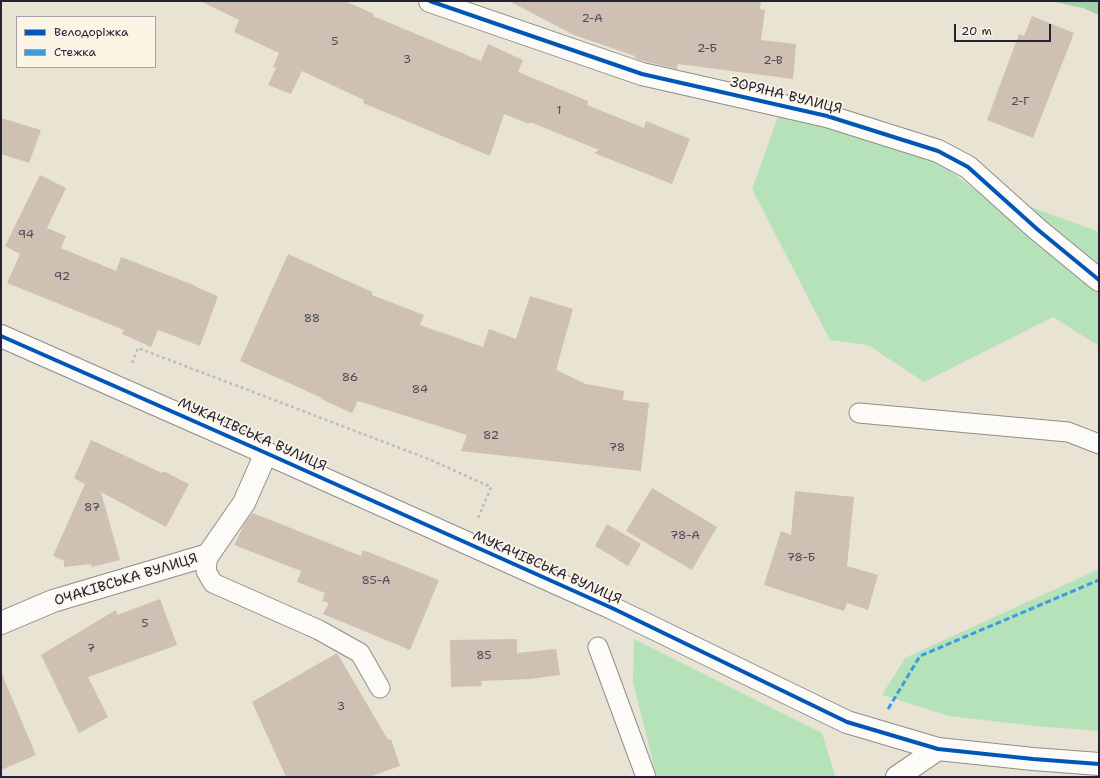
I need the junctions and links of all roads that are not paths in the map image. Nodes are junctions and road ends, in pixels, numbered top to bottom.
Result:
1 (430, 1) edge
2 (1099, 280) edge
3 (1, 336) edge
4 (859, 412) dead end
5 (1099, 444) edge
6 (266, 453) junction
7 (208, 555) junction
8 (1, 623) edge
9 (598, 647) dead end
10 (380, 688) dead end
11 (938, 749) junction
12 (1099, 764) edge
13 (646, 777) edge
14 (897, 777) edge

1 - 2 street, ЗОРЯНА ВУЛИЦЯ
3 - 6 street, МУКАЧІВСЬКА ВУЛИЦЯ
4 - 5 lane
6 - 7 street, ОЧАКІВСЬКА ВУЛИЦЯ
6 - 11 street, МУКАЧІВСЬКА ВУЛИЦЯ
7 - 8 street, ОЧАКІВСЬКА ВУЛИЦЯ
7 - 10 lane
9 - 13 lane
11 - 12 street, МУКАЧІВСЬКА ВУЛИЦЯ
11 - 14 street

